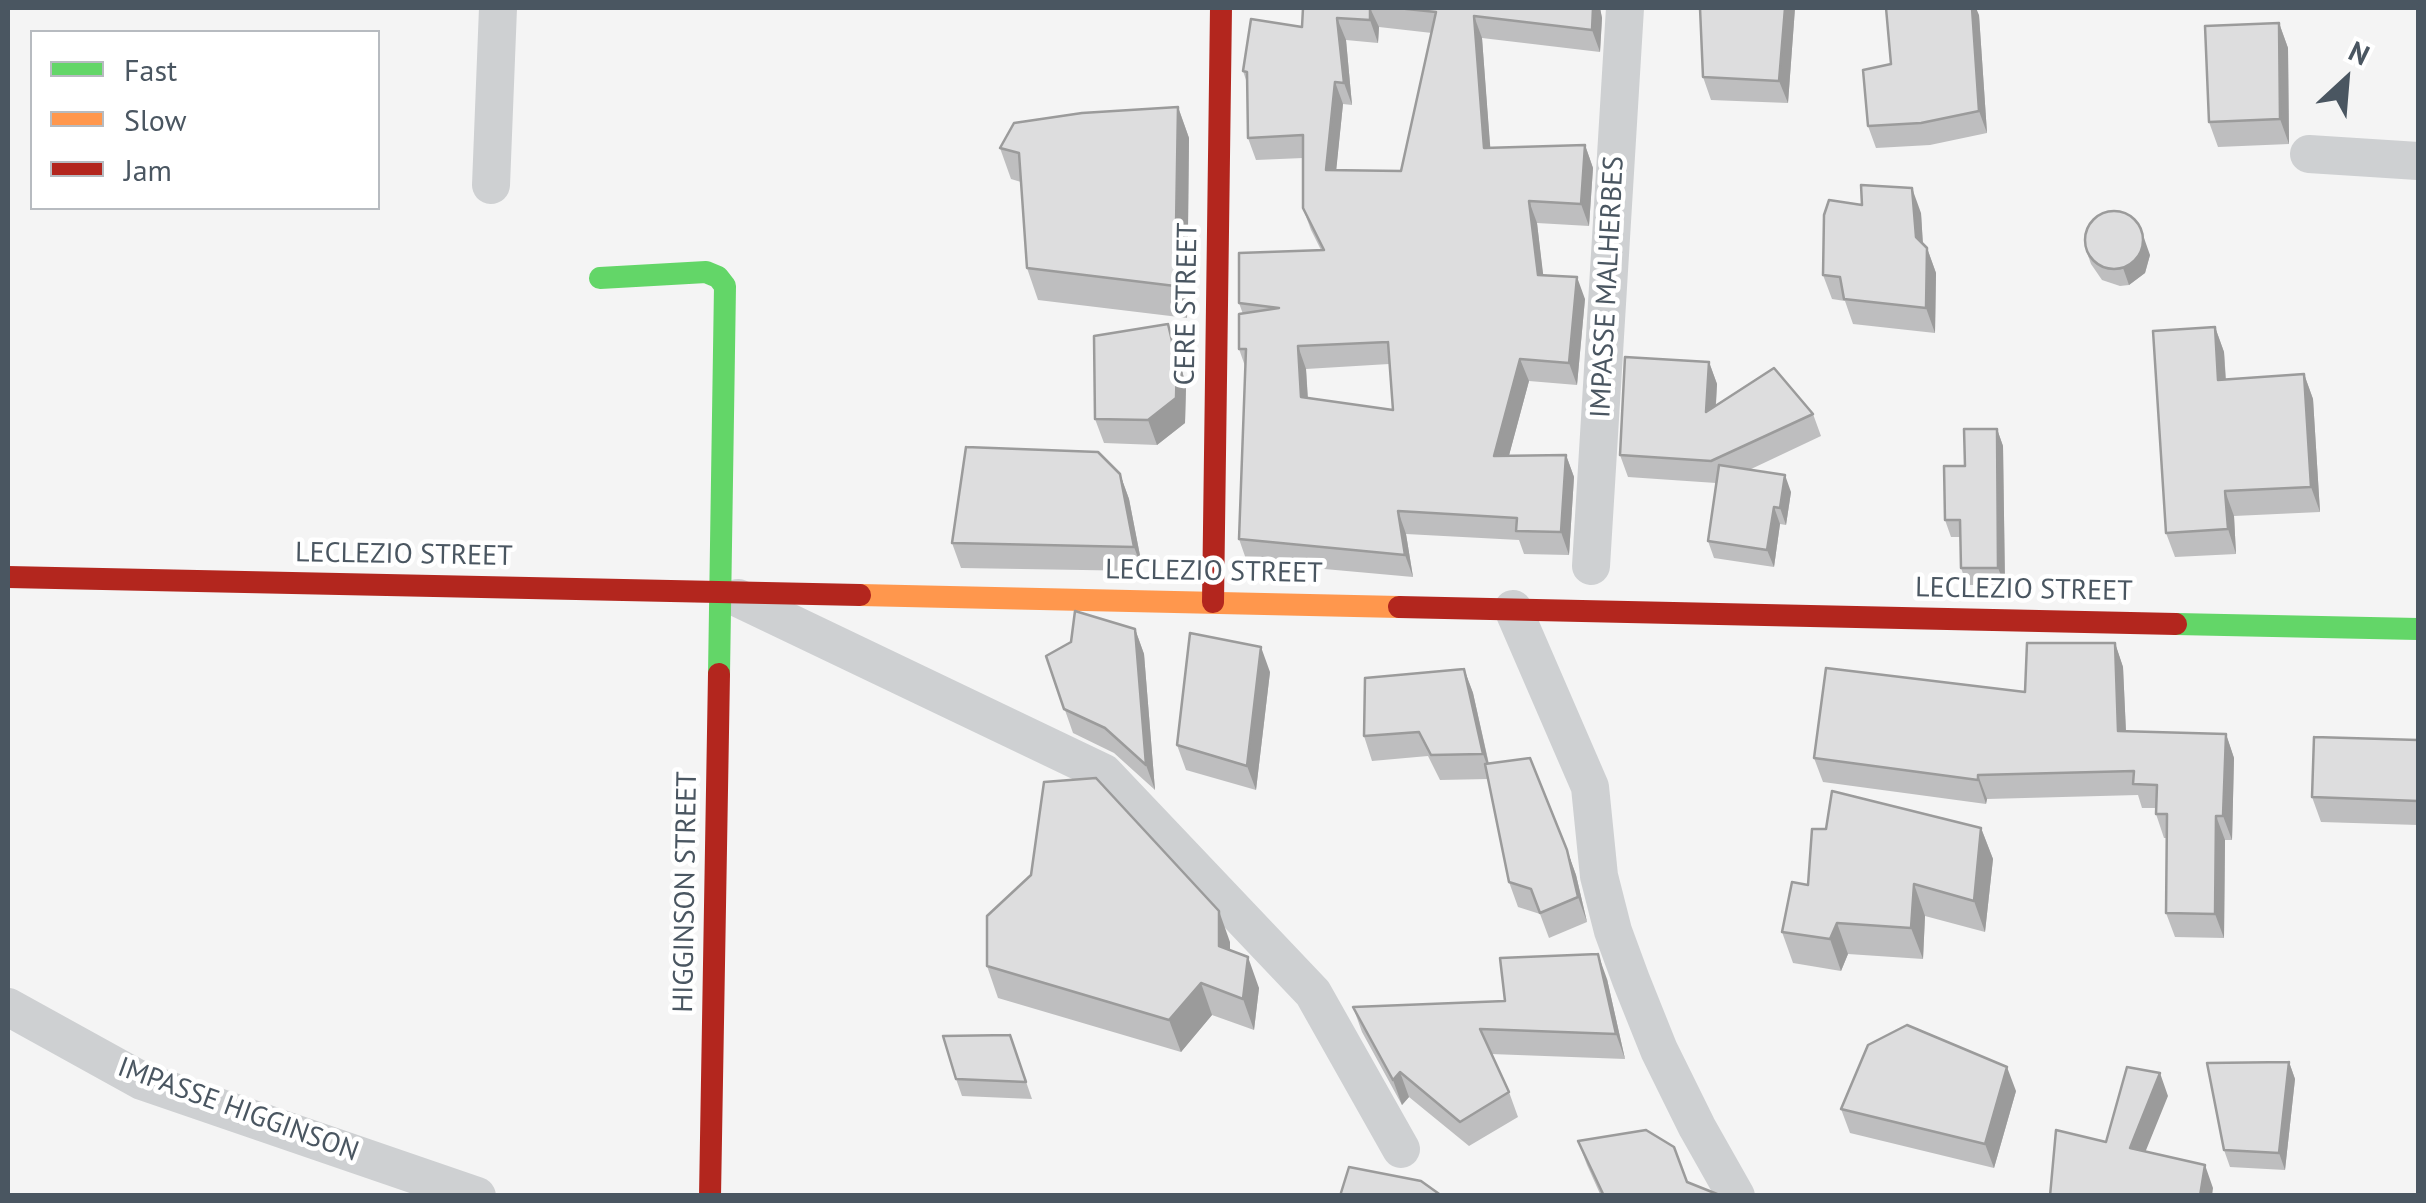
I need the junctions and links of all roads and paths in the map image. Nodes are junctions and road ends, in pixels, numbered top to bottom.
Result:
1 (498, 8) edge
2 (1220, 8) edge
3 (1624, 8) edge
4 (2309, 154) dead end
5 (2418, 161) edge
6 (490, 185) dead end
7 (600, 278) dead end
8 (1591, 566) dead end
9 (8, 578) edge
10 (722, 591) junction
11 (1213, 602) junction
12 (1513, 609) junction
13 (2418, 629) edge
14 (8, 1008) edge
15 (1400, 1149) dead end
16 (477, 1196) edge
17 (710, 1196) edge
18 (1736, 1196) edge

1 - 6 street
2 - 11 street, CERE STREET
3 - 8 street, IMPASSE MALHERBES
4 - 5 street
7 - 10 street, HIGGINSON STREET
9 - 10 street, LECLEZIO STREET
10 - 11 street, LECLEZIO STREET
10 - 15 street
10 - 17 street, HIGGINSON STREET
11 - 12 street, LECLEZIO STREET
12 - 13 street, LECLEZIO STREET
12 - 18 street
14 - 16 street, IMPASSE HIGGINSON

